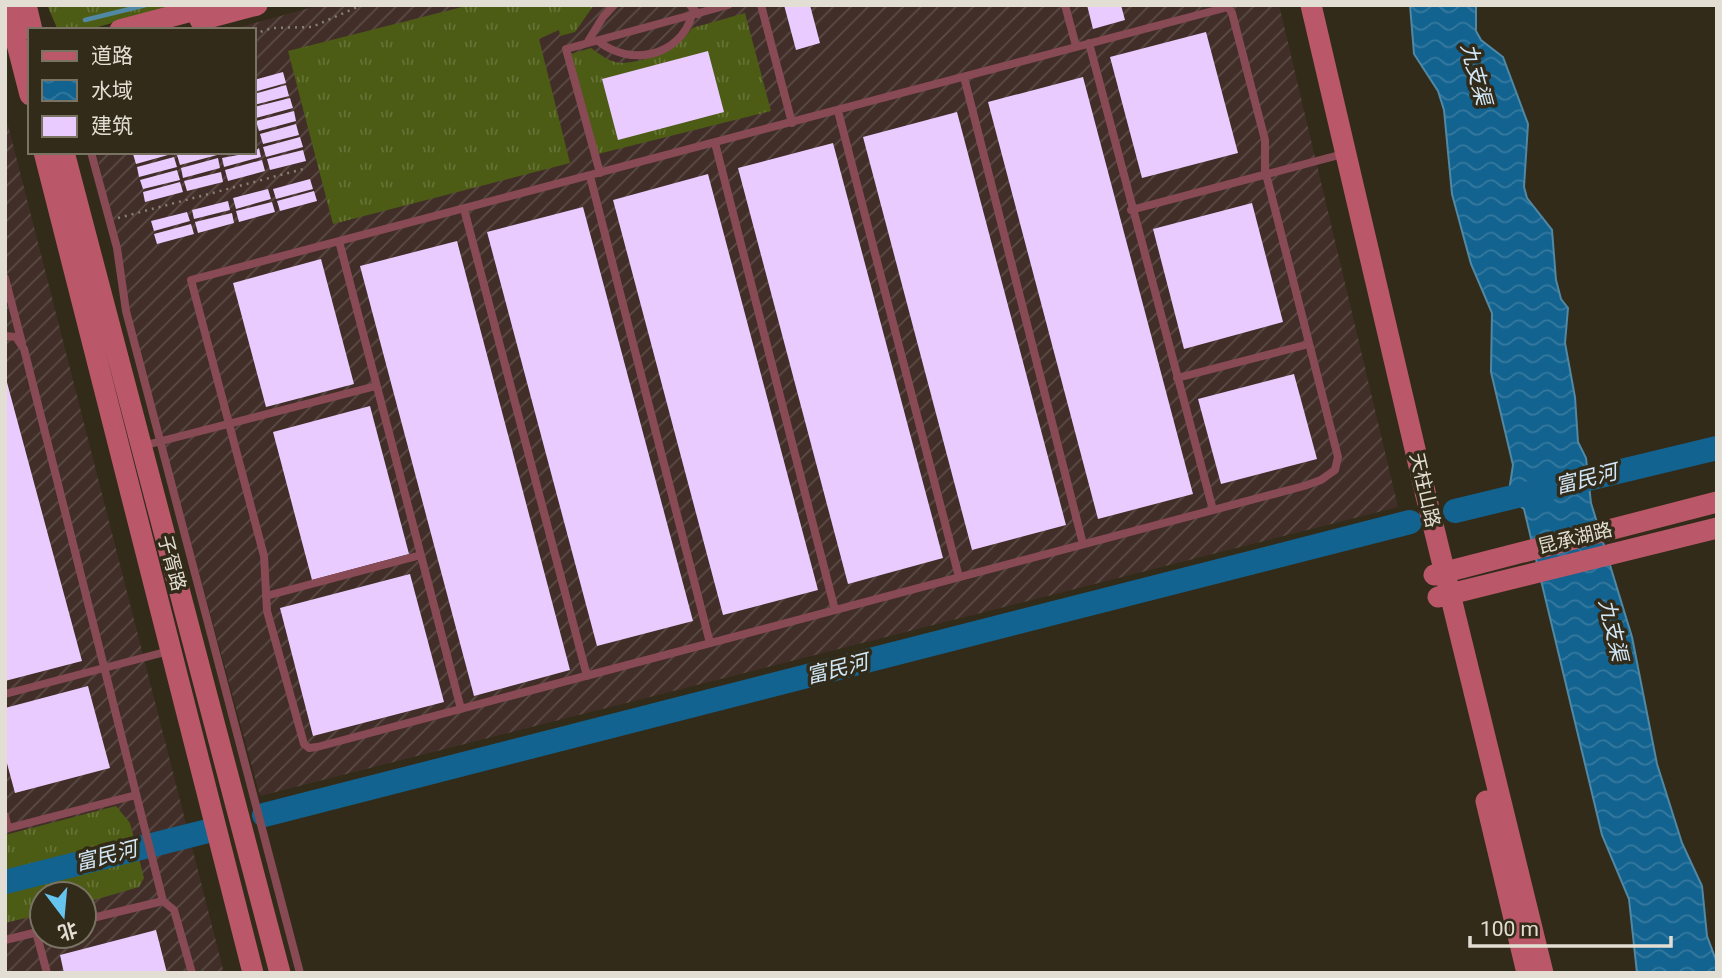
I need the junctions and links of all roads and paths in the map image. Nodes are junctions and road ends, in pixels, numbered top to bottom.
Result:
1 (7, 5) edge
2 (26, 5) edge
3 (214, 5) edge
4 (257, 5) edge
5 (362, 5) edge
6 (614, 5) edge
7 (691, 5) edge
8 (728, 5) edge
9 (761, 5) edge
10 (1065, 5) edge
11 (1298, 5) edge
12 (1311, 5) edge
13 (1231, 9) edge
14 (695, 14) junction
15 (32, 28) edge
16 (128, 28) edge
17 (171, 28) edge
18 (256, 33) edge
19 (598, 41) junction
20 (587, 43) junction
21 (1089, 43) junction
22 (1076, 46) junction
23 (19, 62) edge
24 (964, 77) junction
25 (28, 90) edge
26 (838, 111) junction
27 (5, 115) edge
28 (10, 117) dead end
29 (792, 123) junction
30 (715, 144) junction
31 (45, 154) edge
32 (65, 154) edge
33 (92, 154) edge
34 (1340, 155) junction
35 (307, 168) dead end
36 (600, 173) junction
37 (1266, 174) junction
38 (590, 176) junction
39 (464, 209) junction
40 (1131, 210) junction
41 (109, 220) junction
42 (339, 242) junction
43 (5, 278) edge
44 (5, 336) edge
45 (1309, 344) junction
46 (24, 349) junction
47 (1177, 378) junction
48 (376, 386) junction
49 (229, 424) junction
50 (151, 444) junction
51 (1717, 502) edge
52 (1213, 510) junction
53 (1717, 528) edge
54 (1083, 544) junction
55 (421, 555) junction
56 (1439, 573) junction
57 (959, 577) junction
58 (1444, 595) junction
59 (266, 596) junction
60 (835, 610) junction
61 (710, 643) junction
62 (170, 651) junction
63 (104, 668) junction
64 (587, 676) junction
65 (5, 694) edge
66 (461, 709) junction
67 (136, 795) junction
68 (5, 816) edge
69 (7, 828) edge
70 (163, 901) junction
71 (98, 917) edge
72 (28, 935) edge
73 (5, 940) edge
74 (43, 950) edge
75 (47, 973) edge
76 (192, 973) edge
77 (253, 973) edge
78 (281, 973) edge
79 (300, 973) edge
80 (1527, 973) edge
81 (1544, 973) edge

1 - 23 street
2 - 15 street
3 - 16 street
4 - 17 street
5 - 18 path
6 - 20 lane
7 - 14 lane
8 - 14 lane
9 - 29 lane
10 - 22 lane
11 - 34 street, 天柱山路
12 - 34 street, 天柱山路
13 - 21 lane
13 - 37 lane
14 - 19 lane
14 - 19 lane
19 - 20 lane
20 - 36 lane
21 - 22 lane
21 - 40 lane
22 - 24 lane
23 - 25 street
24 - 26 lane
24 - 54 lane
26 - 29 lane
26 - 57 lane
27 - 28 path
29 - 30 lane
30 - 36 lane
30 - 60 lane
31 - 62 street, 子胥路
32 - 50 street, 子胥路
33 - 41 lane
34 - 37 lane
34 - 56 street, 天柱山路
35 - 41 path
36 - 38 lane
37 - 40 lane
37 - 45 lane
38 - 39 lane
38 - 61 lane
39 - 42 lane
39 - 64 lane
40 - 47 lane
41 - 50 lane
42 - 48 lane
42 - 49 lane
43 - 46 lane
44 - 46 lane
45 - 47 lane
45 - 52 lane
46 - 63 lane
47 - 52 lane
48 - 49 lane
48 - 55 lane
49 - 50 lane
49 - 59 lane
50 - 78 street, 子胥路
50 - 79 lane
51 - 56 street, 昆承湖路
52 - 54 lane
53 - 58 street, 昆承湖路
54 - 57 lane
55 - 59 lane
55 - 66 lane
56 - 58 street, 天柱山路
57 - 60 lane
58 - 80 street, 天柱山路
58 - 81 street, 天柱山路
59 - 66 lane
60 - 61 lane
61 - 64 lane
62 - 63 lane
62 - 77 street, 子胥路
63 - 65 lane
63 - 67 lane
64 - 66 lane
67 - 69 lane
67 - 70 lane
68 - 69 lane
70 - 71 lane
70 - 76 lane
72 - 73 lane
74 - 75 lane

